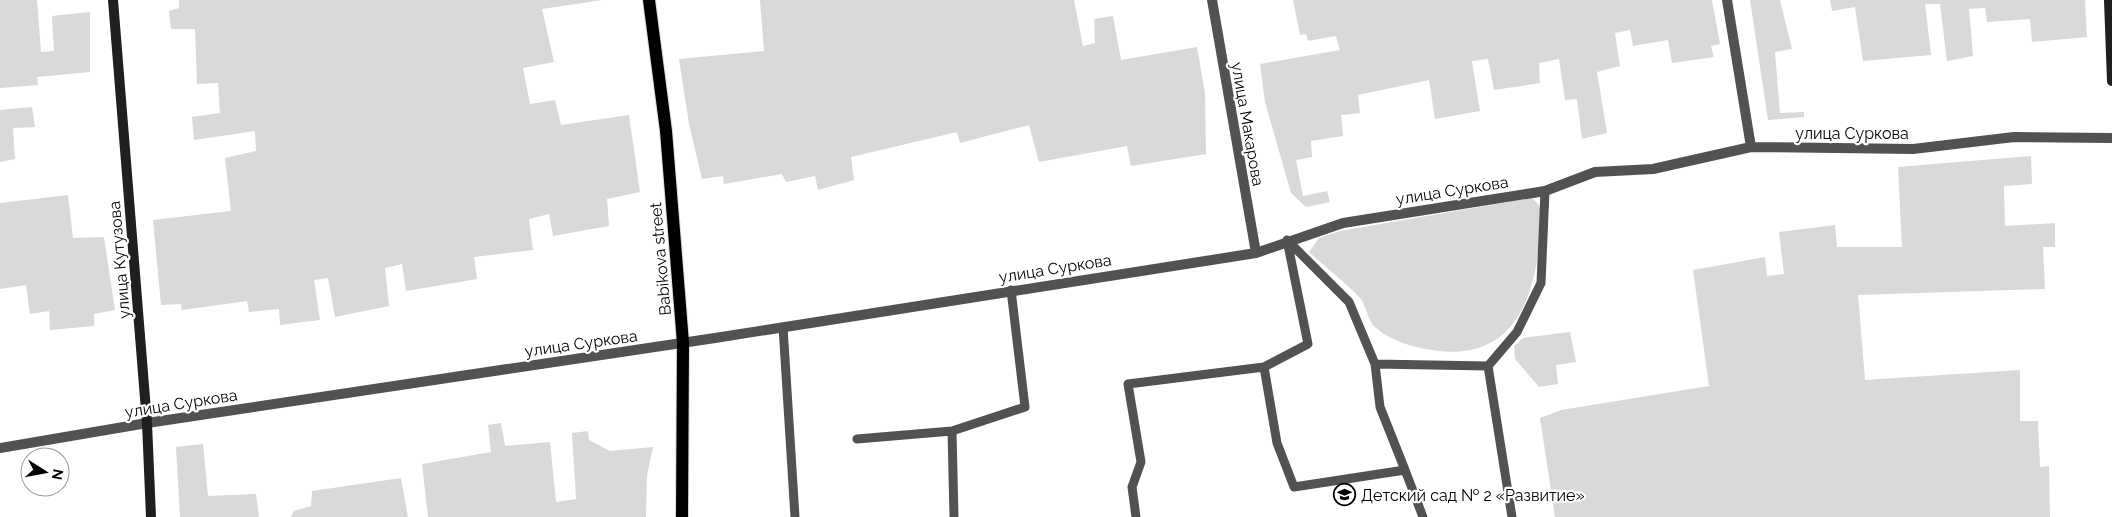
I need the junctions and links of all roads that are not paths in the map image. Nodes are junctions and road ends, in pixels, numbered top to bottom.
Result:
1 (113, 0) edge
2 (650, 0) edge
3 (1212, 0) edge
4 (1727, 0) edge
5 (2109, 0) edge
6 (2112, 81) edge
7 (2112, 138) edge
8 (1751, 147) junction
9 (1545, 191) junction
10 (1287, 240) junction
11 (1256, 253) junction
12 (1011, 290) junction
13 (783, 327) junction
14 (683, 343) junction
15 (1375, 364) junction
16 (1488, 366) junction
17 (1264, 367) junction
18 (146, 423) junction
19 (952, 431) junction
20 (857, 439) dead end
21 (0, 448) edge
22 (1405, 470) junction
23 (1422, 514) edge
24 (151, 517) edge
25 (682, 517) edge
26 (795, 517) edge
27 (954, 517) edge
28 (1136, 517) edge
29 (1413, 517) edge
30 (1512, 517) edge

1 - 18 street, улица Кутузова
2 - 14 main road, Babikova street
3 - 11 street, улица Макарова
4 - 8 street
5 - 6 street
7 - 8 street, улица Суркова
8 - 9 street, улица Суркова
9 - 10 street, улица Суркова
9 - 16 lane
10 - 11 street, улица Суркова
10 - 15 lane
10 - 17 lane
11 - 12 street, улица Суркова
12 - 13 street, улица Суркова
12 - 19 lane
13 - 14 street, улица Суркова
13 - 26 lane
14 - 18 street, улица Суркова
14 - 25 main road, Babikova street
15 - 16 lane
15 - 22 lane
16 - 30 lane
17 - 22 lane
17 - 28 lane
18 - 21 street, улица Суркова
18 - 24 street, улица Кутузова
19 - 20 lane
19 - 27 lane
22 - 23 lane
23 - 29 lane

